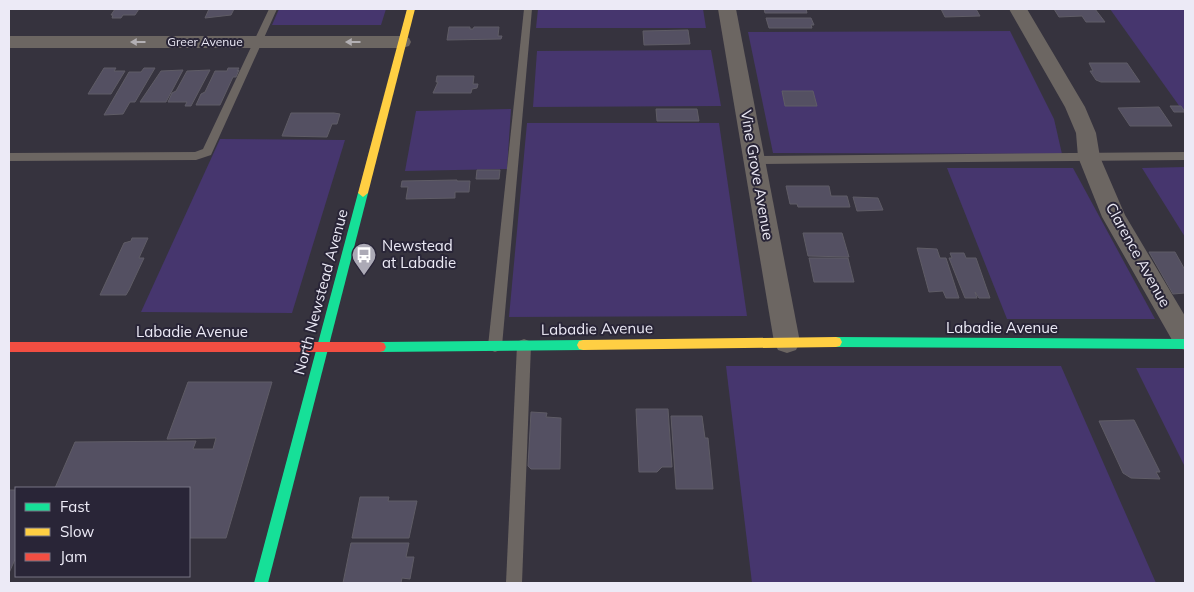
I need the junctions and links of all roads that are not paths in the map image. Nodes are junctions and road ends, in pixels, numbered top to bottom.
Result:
1 (273, 9) edge
2 (411, 9) edge
3 (528, 9) edge
4 (727, 9) edge
5 (1018, 9) edge
6 (9, 42) edge
7 (258, 42) junction
8 (402, 42) junction
9 (9, 156) edge
10 (1185, 156) edge
11 (1089, 157) junction
12 (754, 160) junction
13 (1185, 339) edge
14 (787, 342) junction
15 (1185, 344) edge
16 (524, 345) junction
17 (495, 346) junction
18 (9, 347) edge
19 (322, 348) junction
20 (261, 583) edge
21 (514, 583) edge

1 - 7 lane
2 - 8 street, North Newstead Avenue
3 - 17 lane
4 - 12 street, Vine Grove Avenue
5 - 11 street, Clarence Avenue
7 -> 6 street, Greer Avenue
8 -> 7 street, Greer Avenue
7 - 9 lane
8 - 19 street, North Newstead Avenue
10 - 11 lane
11 - 12 lane
11 - 13 street, Clarence Avenue
12 - 14 street, Vine Grove Avenue
14 - 15 street, Labadie Avenue
14 - 16 street, Labadie Avenue
16 - 17 street, Labadie Avenue
16 - 21 lane
17 - 19 street, Labadie Avenue
18 - 19 street, Labadie Avenue
19 - 20 street, North Newstead Avenue

